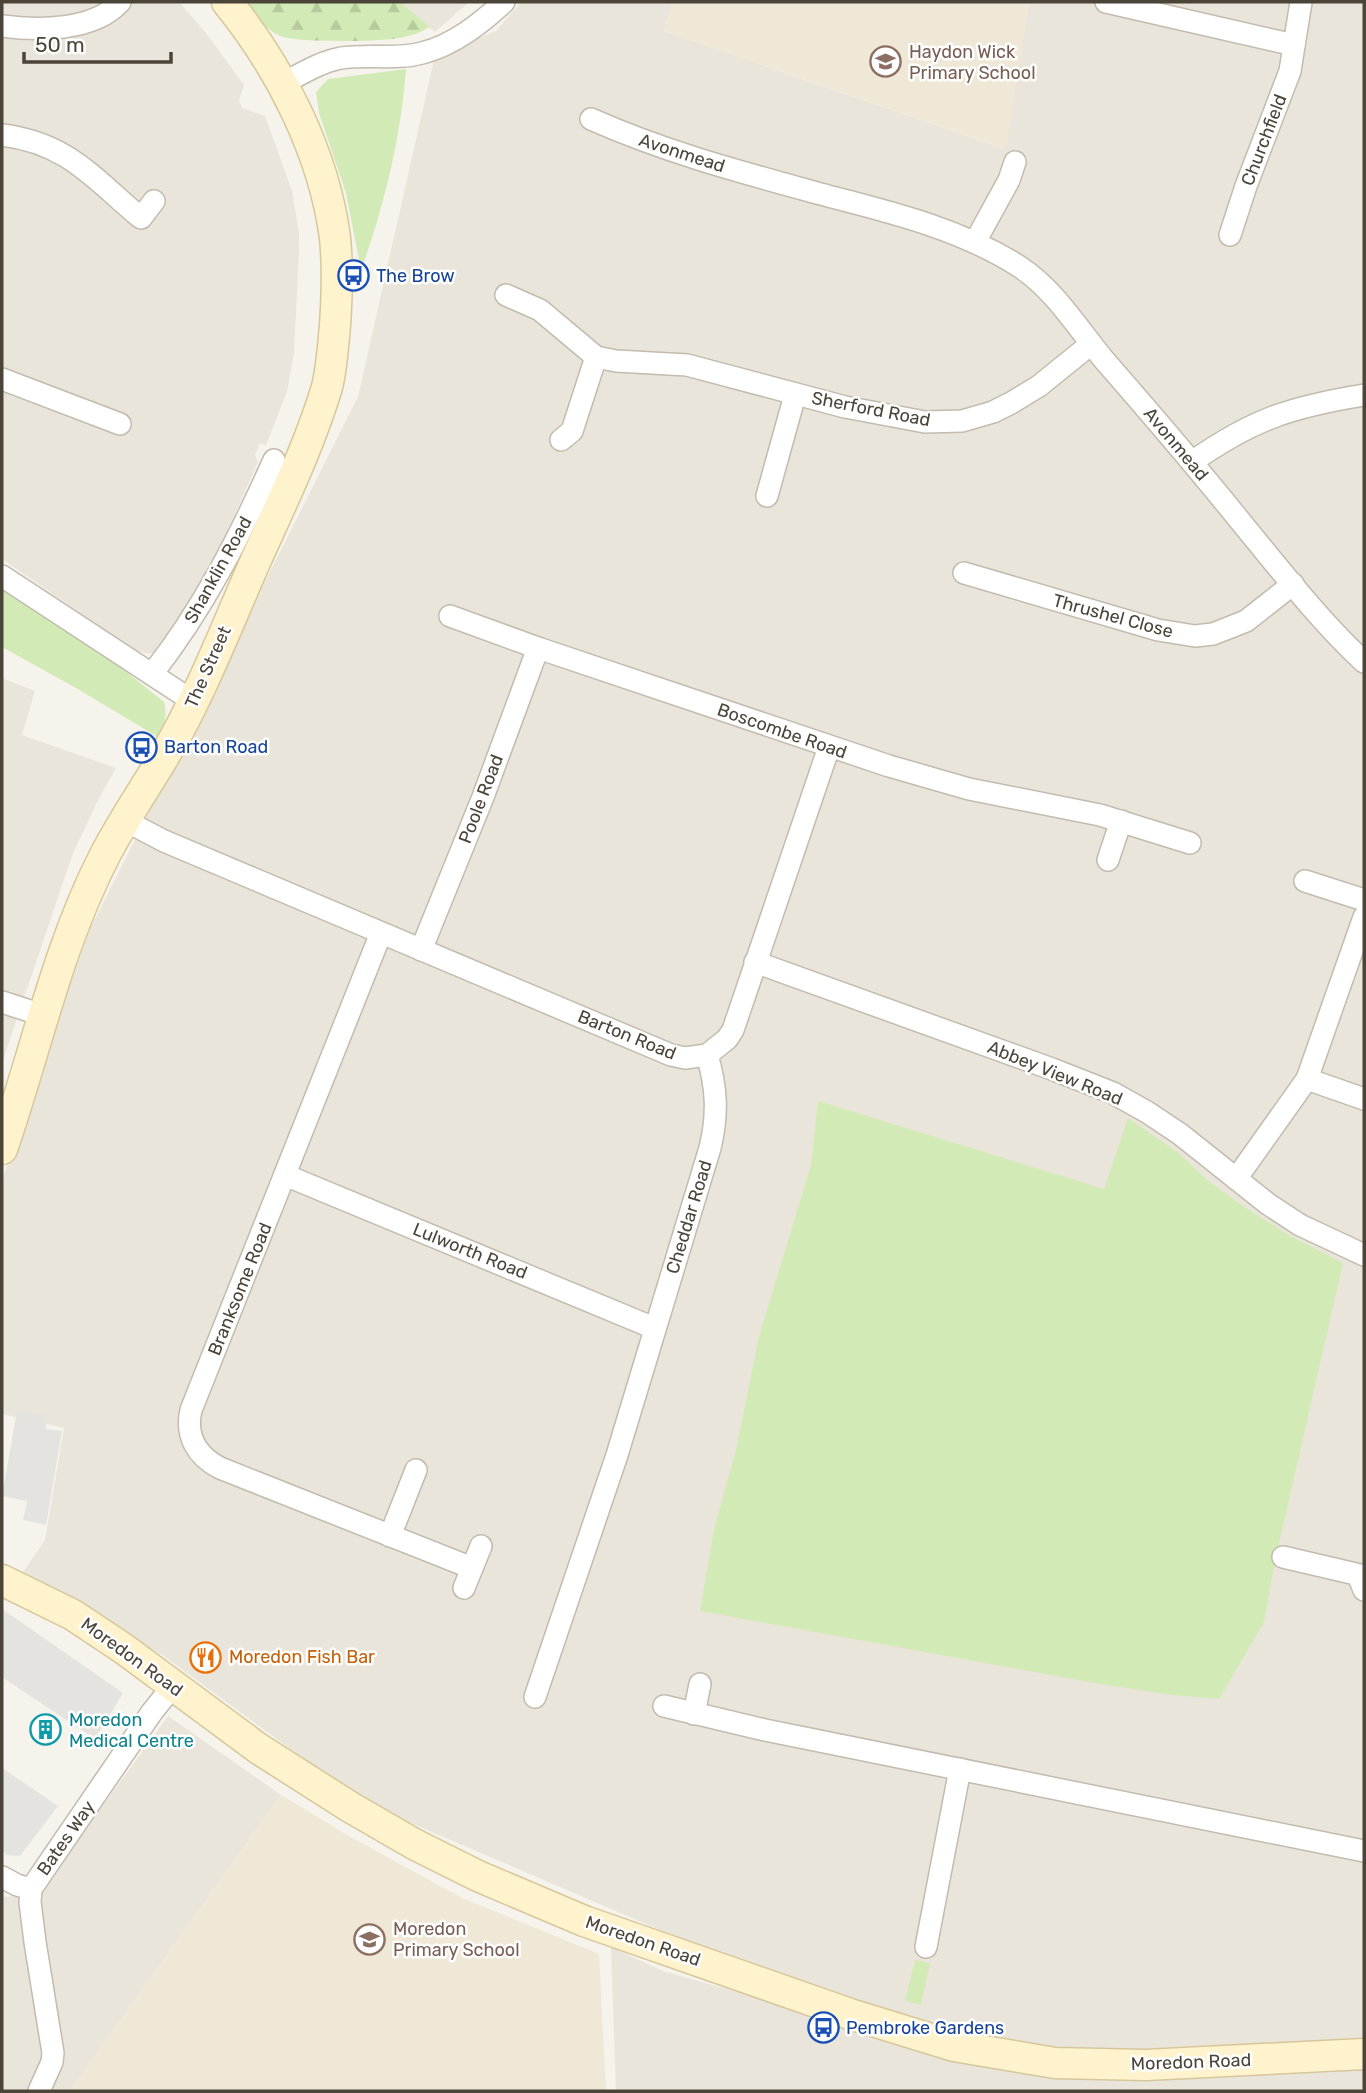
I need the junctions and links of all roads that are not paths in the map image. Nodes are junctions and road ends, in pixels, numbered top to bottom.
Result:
1 (120, 2) edge
2 (227, 2) edge
3 (504, 2) edge
4 (1106, 2) edge
5 (1301, 2) edge
6 (2, 26) edge
7 (1294, 45) junction
8 (282, 84) junction
9 (591, 120) dead end
10 (2, 135) edge
11 (1015, 162) dead end
12 (154, 201) dead end
13 (1230, 235) dead end
14 (975, 242) junction
15 (506, 295) dead end
16 (1091, 344) junction
17 (596, 357) junction
18 (2, 379) edge
19 (795, 395) junction
20 (1364, 396) edge
21 (120, 424) dead end
22 (561, 440) dead end
23 (274, 460) dead end
24 (1192, 462) junction
25 (767, 496) dead end
26 (964, 573) dead end
27 (2, 576) edge
28 (1293, 584) junction
29 (450, 616) dead end
30 (538, 648) junction
31 (1364, 662) edge
32 (152, 674) junction
33 (194, 702) junction
34 (829, 747) junction
35 (124, 820) junction
36 (1121, 821) junction
37 (1190, 843) dead end
38 (1108, 860) dead end
39 (1305, 881) dead end
40 (1364, 900) edge
41 (1364, 917) edge
42 (381, 933) junction
43 (421, 950) junction
44 (755, 962) junction
45 (2, 1002) edge
46 (43, 1015) junction
47 (706, 1055) junction
48 (1307, 1079) junction
49 (1364, 1098) edge
50 (2, 1149) edge
51 (285, 1175) junction
52 (1236, 1179) junction
53 (1364, 1255) edge
54 (654, 1328) junction
55 (416, 1471) dead end
56 (390, 1536) junction
57 (481, 1546) dead end
58 (1283, 1557) dead end
59 (2, 1580) edge
60 (1364, 1590) edge
61 (700, 1684) dead end
62 (172, 1687) junction
63 (535, 1697) dead end
64 (664, 1706) dead end
65 (694, 1714) junction
66 (960, 1769) junction
67 (1364, 1851) edge
68 (2, 1877) edge
69 (31, 1889) junction
70 (926, 1947) dead end
71 (1364, 2054) edge
72 (38, 2091) edge

1 - 6 street
2 - 8 street, The Street
3 - 8 street
4 - 7 street
5 - 7 street, Churchfield
7 - 13 street, Churchfield
8 - 33 street, The Street
9 - 14 street, Avonmead
10 - 12 street
11 - 14 street
14 - 16 street, Avonmead
15 - 17 street
16 - 19 street, Sherford Road
16 - 24 street, Avonmead
17 - 19 street, Sherford Road
17 - 22 street
18 - 21 street
19 - 25 street, Sherford Road
20 - 24 street
23 - 32 street, Shanklin Road
24 - 28 street, Avonmead
26 - 28 street, Thrushel Close
27 - 32 street
28 - 31 street, Avonmead
29 - 30 street, Boscombe Road
30 - 34 street, Boscombe Road
30 - 43 street, Poole Road
32 - 33 street
33 - 35 street, The Street
34 - 36 street, Boscombe Road
34 - 44 street
35 - 42 street, Barton Road
35 - 46 street, The Street
36 - 37 street, Boscombe Road
36 - 38 street
39 - 40 street
41 - 48 street
42 - 43 street, Barton Road
42 - 51 street, Branksome Road
43 - 47 street, Barton Road
44 - 47 street
44 - 52 street, Abbey View Road
45 - 46 street
46 - 50 street, The Street
47 - 54 street, Cheddar Road
48 - 49 street
48 - 52 street
51 - 54 street, Lulworth Road
51 - 56 street, Branksome Road
52 - 53 street, Abbey View Road
54 - 63 street, Cheddar Road
55 - 56 street
56 - 57 street, Branksome Road
58 - 60 street
59 - 62 street, Moredon Road
61 - 65 street
62 - 69 street, Bates Way
62 - 71 street, Moredon Road
64 - 65 street
65 - 66 street
66 - 67 street
66 - 70 street
68 - 69 street
69 - 72 street, Bates Way

